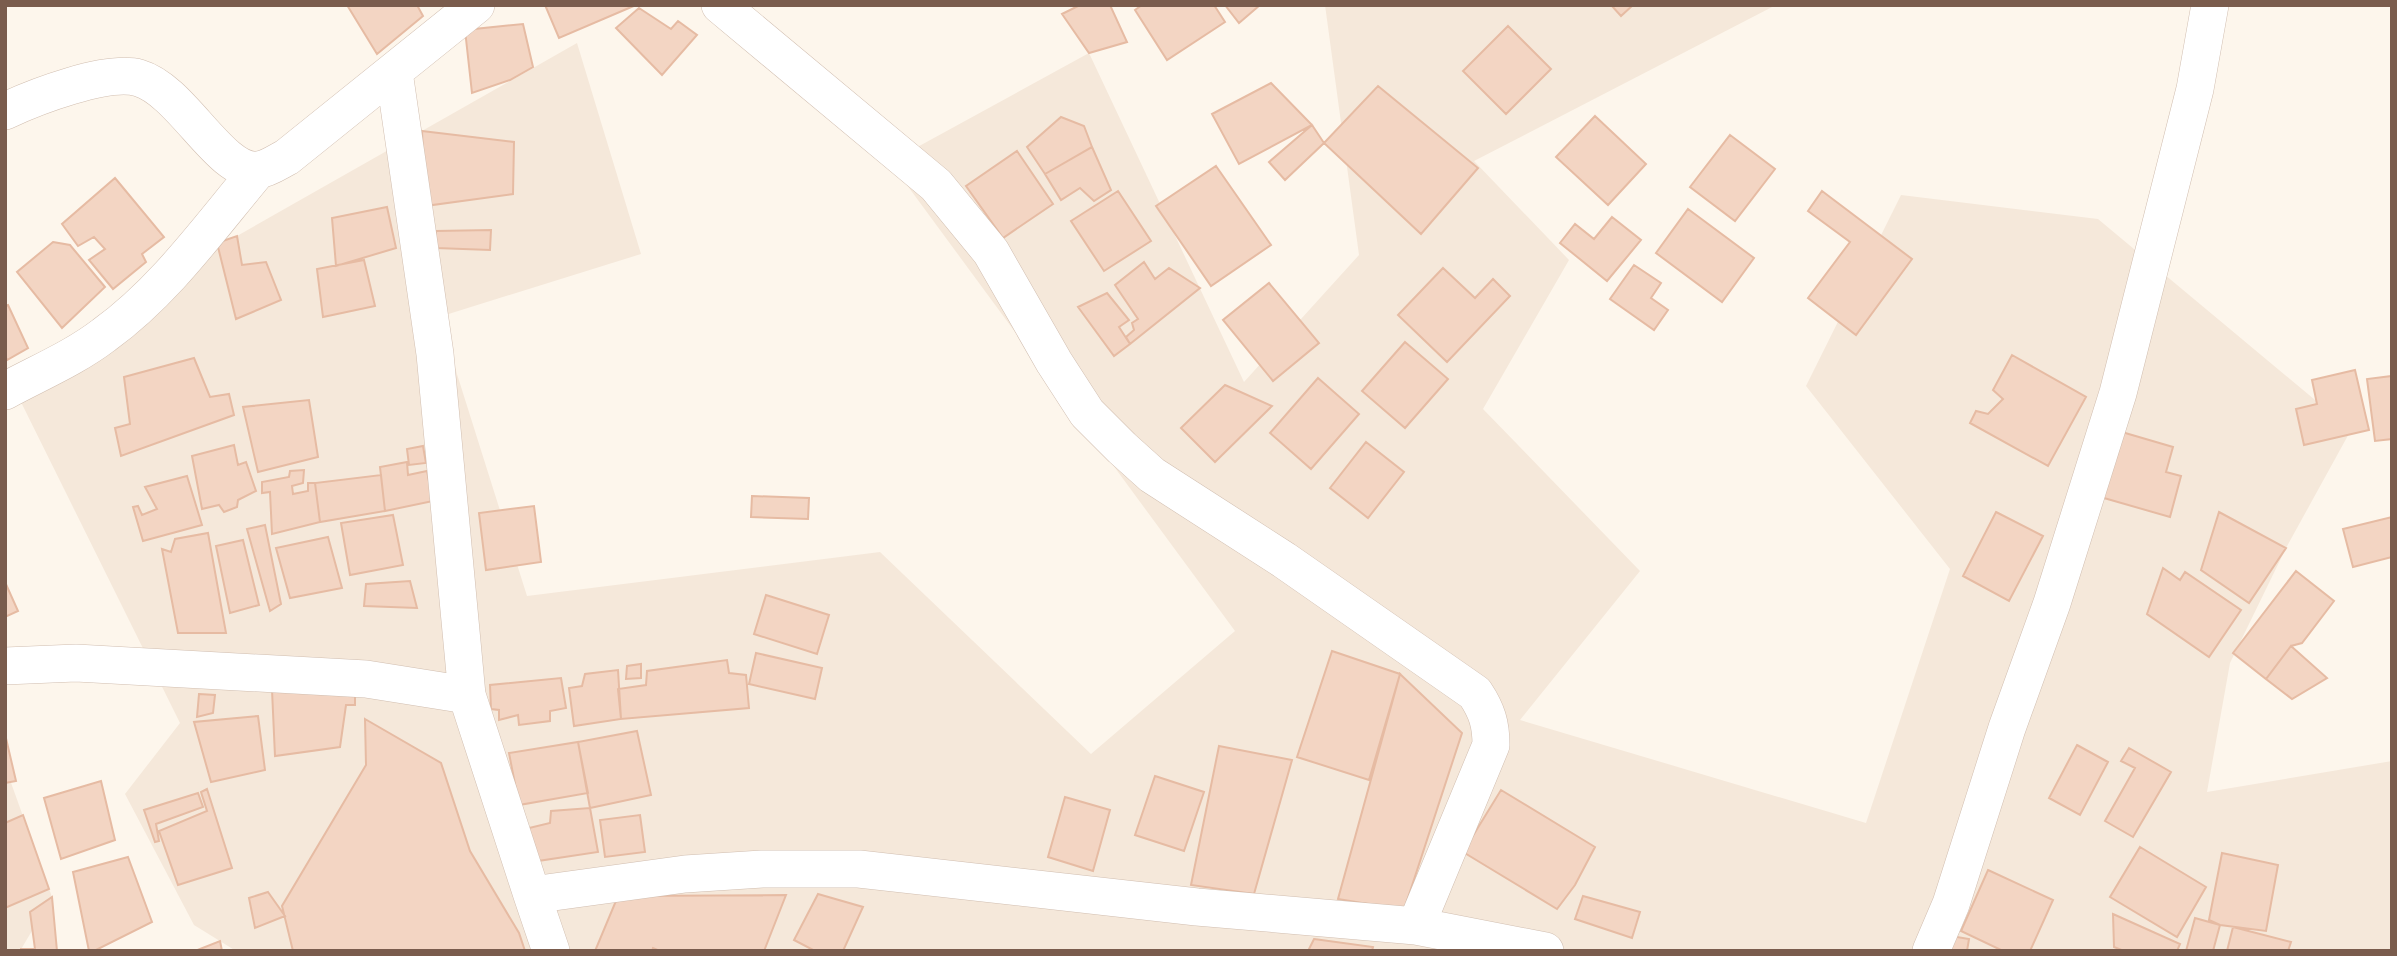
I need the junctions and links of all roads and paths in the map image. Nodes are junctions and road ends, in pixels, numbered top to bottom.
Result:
1 (475, 5) edge
2 (720, 5) edge
3 (2210, 5) edge
4 (394, 72) junction
5 (5, 111) edge
6 (258, 170) junction
7 (5, 391) edge
8 (5, 666) edge
9 (467, 695) junction
10 (532, 895) junction
11 (1416, 926) junction
12 (551, 951) edge
13 (1545, 951) edge
14 (1931, 951) edge

1 - 4 street
2 - 11 street
3 - 14 street
4 - 6 street
4 - 9 street
5 - 6 street
6 - 7 street
8 - 9 street
9 - 10 street
10 - 11 street
10 - 12 street
11 - 13 street

